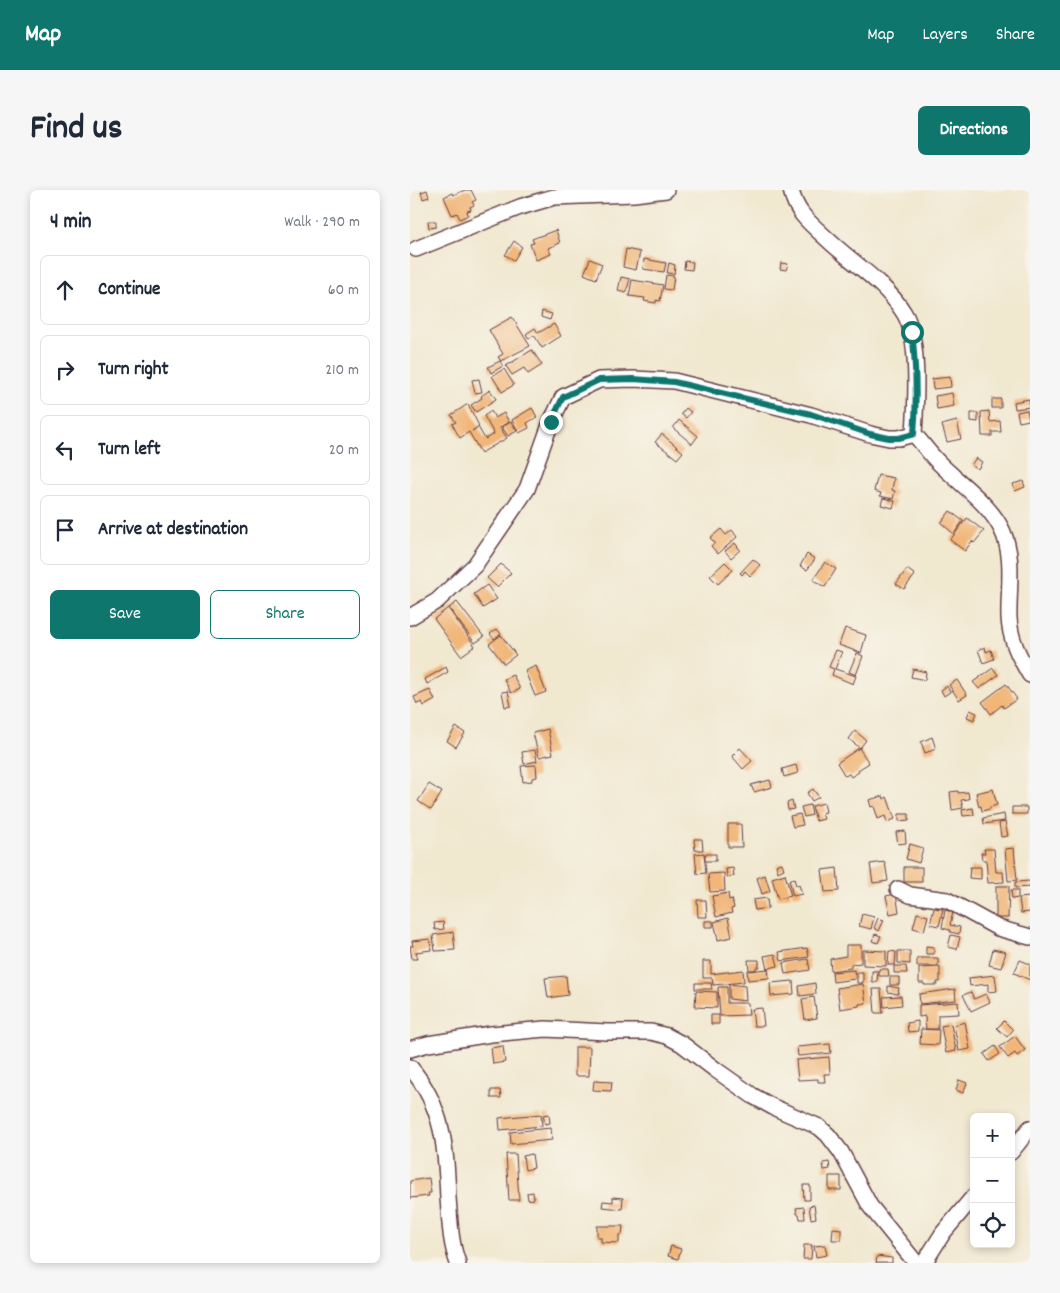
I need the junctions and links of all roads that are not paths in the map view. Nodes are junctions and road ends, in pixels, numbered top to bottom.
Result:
1 (666, 190) edge
2 (791, 190) edge
3 (416, 249) dead end
4 (914, 434) junction
5 (410, 617) edge
6 (1030, 675) edge
7 (898, 889) dead end
8 (1030, 937) edge
9 (410, 1049) edge
10 (410, 1067) edge
11 (1030, 1128) edge
12 (1015, 1147) edge
13 (970, 1201) edge
14 (458, 1263) edge
15 (916, 1263) edge
16 (924, 1263) edge

1 - 3 street
2 - 4 street
4 - 5 street
4 - 6 street
7 - 8 street
9 - 15 street
10 - 14 street
11 - 12 street
13 - 16 street

